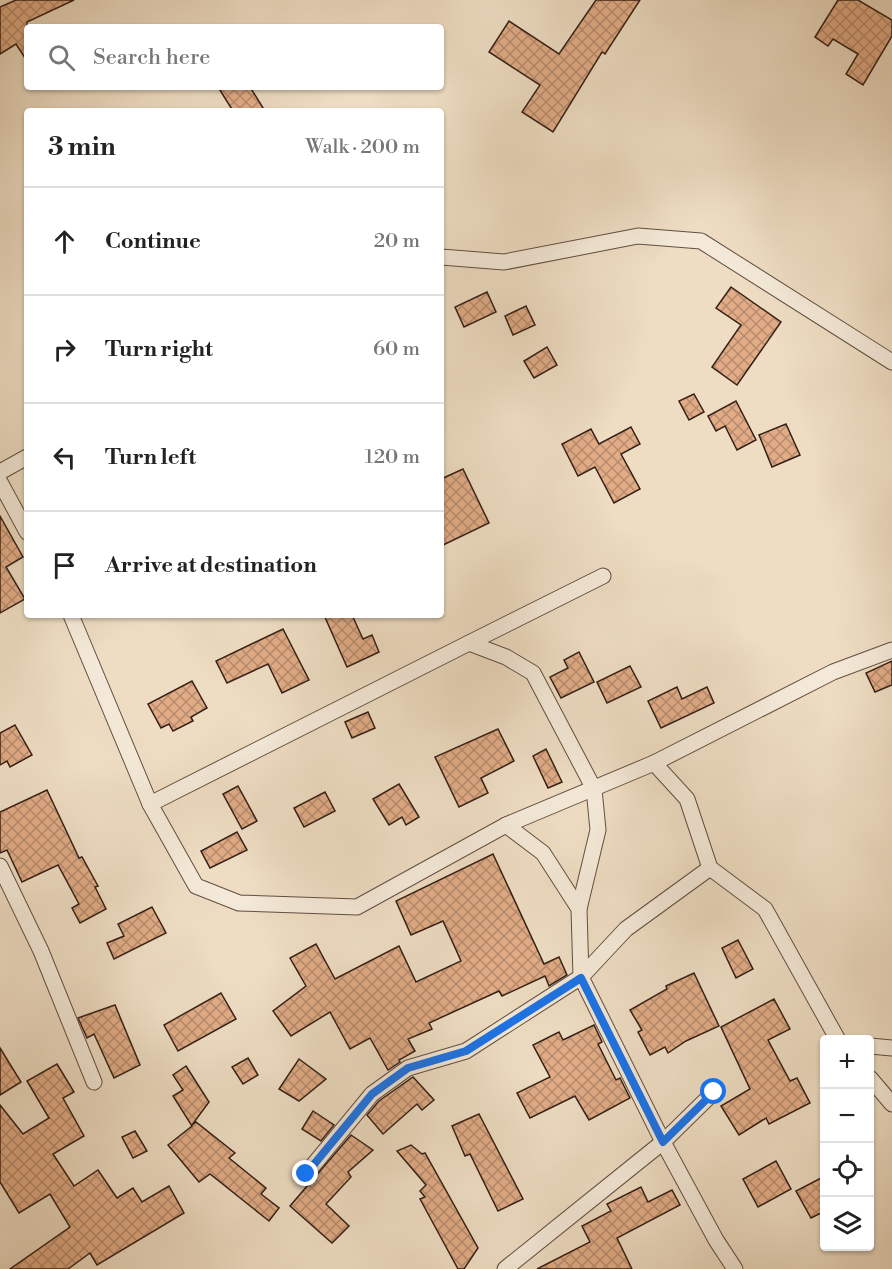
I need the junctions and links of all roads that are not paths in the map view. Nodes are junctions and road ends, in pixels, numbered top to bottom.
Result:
1 (444, 257) edge
2 (892, 362) edge
3 (24, 459) edge
4 (0, 472) edge
5 (0, 482) edge
6 (24, 526) edge
7 (603, 576) dead end
8 (72, 618) edge
9 (469, 644) junction
10 (892, 650) edge
11 (654, 763) junction
12 (594, 789) junction
13 (150, 804) junction
14 (506, 825) junction
15 (0, 866) edge
16 (710, 868) junction
17 (579, 909) junction
18 (581, 978) junction
19 (835, 1035) edge
20 (874, 1046) edge
21 (892, 1048) edge
22 (94, 1082) dead end
23 (874, 1083) edge
24 (714, 1092) dead end
25 (892, 1104) edge
26 (663, 1142) junction
27 (306, 1174) dead end
28 (505, 1269) edge
29 (735, 1269) edge

1 - 2 street
3 - 4 street
5 - 6 street
7 - 9 street
8 - 13 street
9 - 12 street
9 - 13 street
10 - 11 street
11 - 12 street
11 - 16 street
12 - 14 street
12 - 17 street
13 - 14 street
14 - 17 street
15 - 22 street
16 - 18 street
16 - 19 street
17 - 18 street
18 - 26 street
18 - 27 street
20 - 21 street
23 - 25 street
24 - 26 street
26 - 28 street
26 - 29 street

